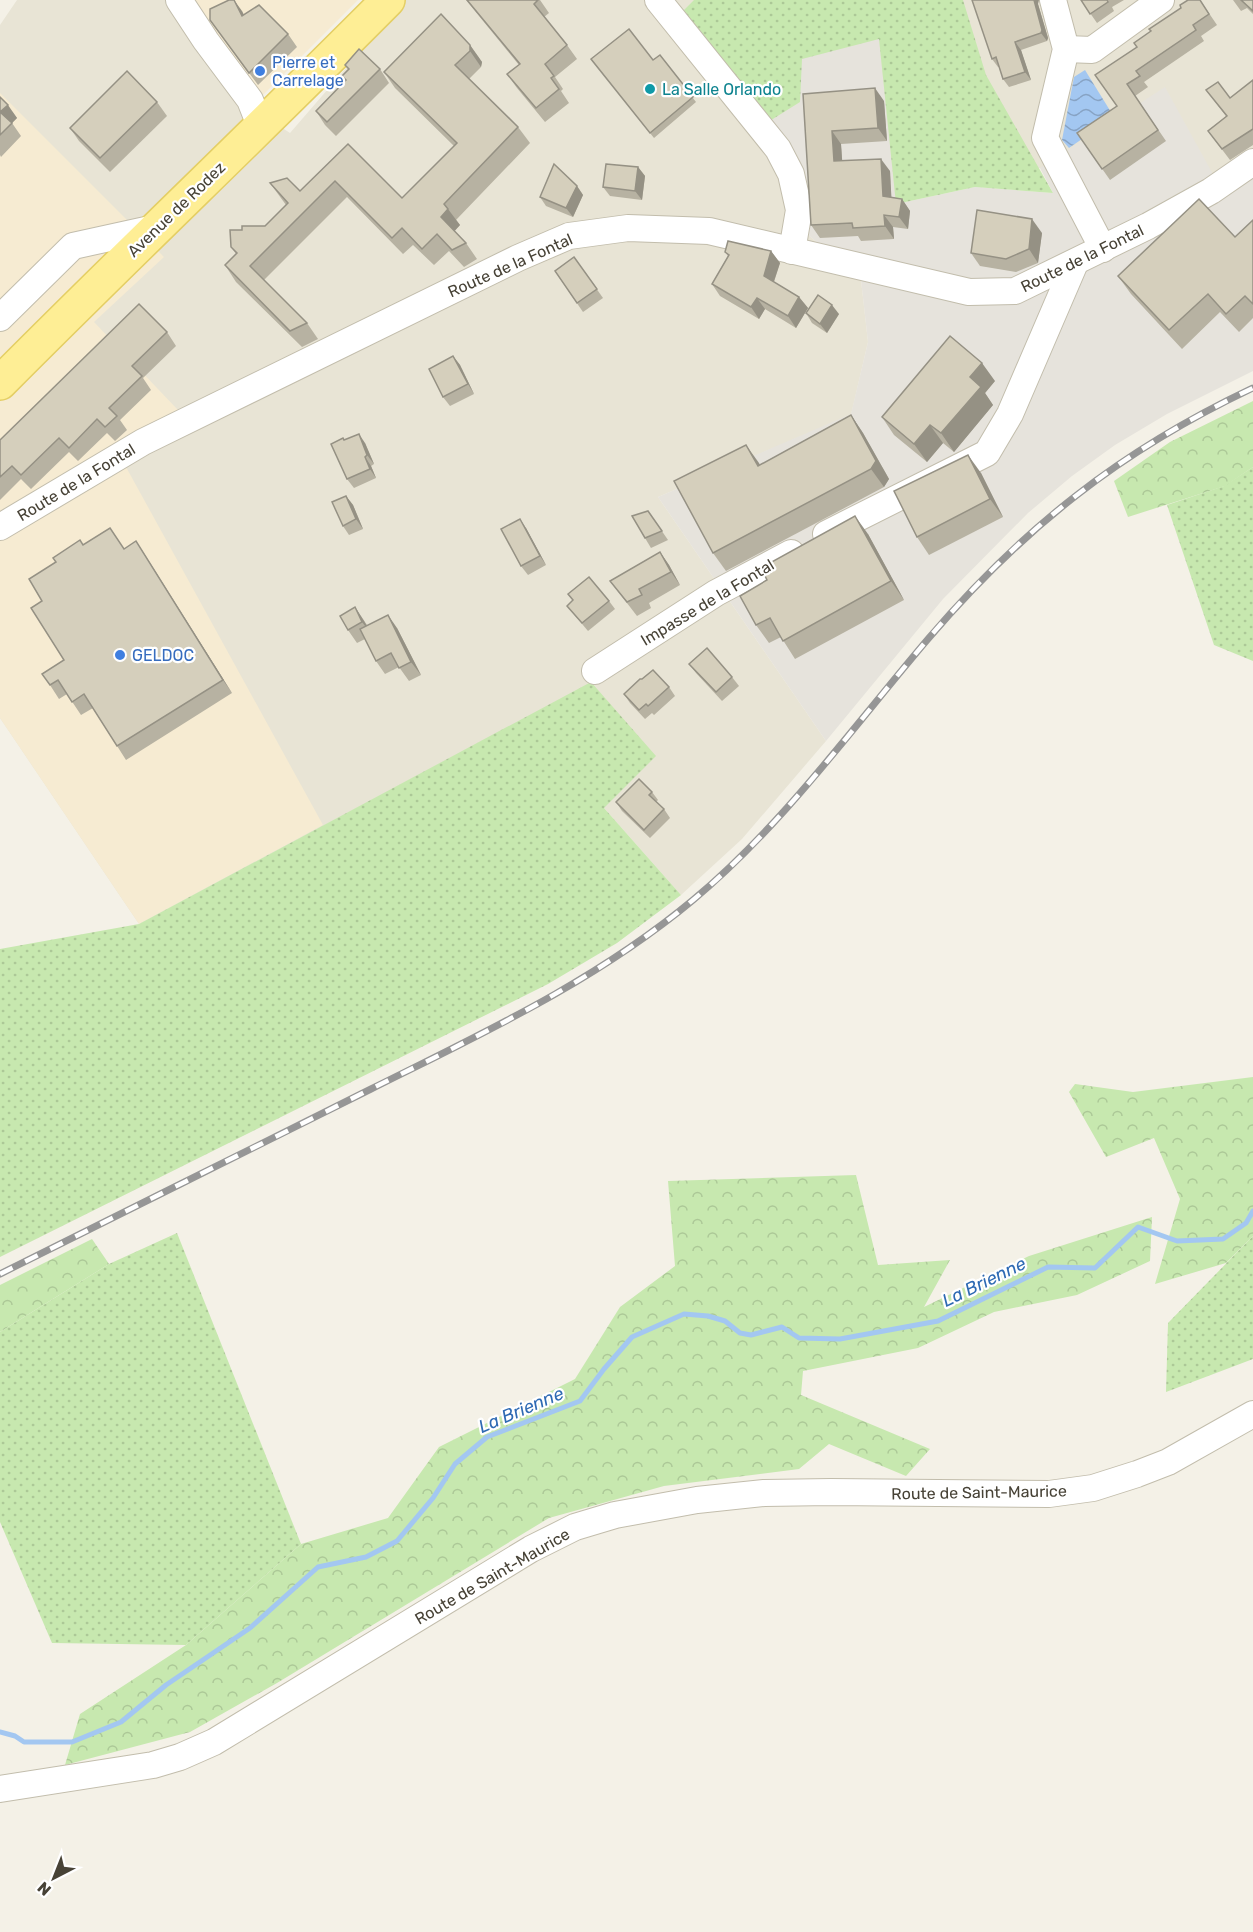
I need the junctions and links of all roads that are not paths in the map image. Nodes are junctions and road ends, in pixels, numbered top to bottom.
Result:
1 (179, 0) edge
2 (388, 0) edge
3 (393, 0) edge
4 (658, 0) edge
5 (1053, 0) edge
6 (1161, 0) edge
7 (352, 36) junction
8 (1066, 49) junction
9 (261, 128) junction
10 (1253, 162) edge
11 (155, 228) junction
12 (1103, 249) junction
13 (792, 251) junction
14 (1075, 263) junction
15 (0, 318) edge
16 (0, 383) edge
17 (0, 527) edge
18 (595, 671) dead end
19 (1253, 1414) edge
20 (0, 1789) edge

1 - 9 street
2 - 7 main road, Avenue de Rodez
3 - 7 main road, Avenue de Rodez
4 - 13 street
5 - 8 street
6 - 8 street
7 - 9 main road, Avenue de Rodez
8 - 12 street
9 - 11 main road, Avenue de Rodez
10 - 12 street, Route de la Fontal
11 - 15 street
11 - 16 main road, Avenue de Rodez
12 - 14 street, Route de la Fontal
13 - 14 street, Route de la Fontal
13 - 17 street, Route de la Fontal
14 - 18 street, Impasse de la Fontal
19 - 20 street, Route de Saint-Maurice

